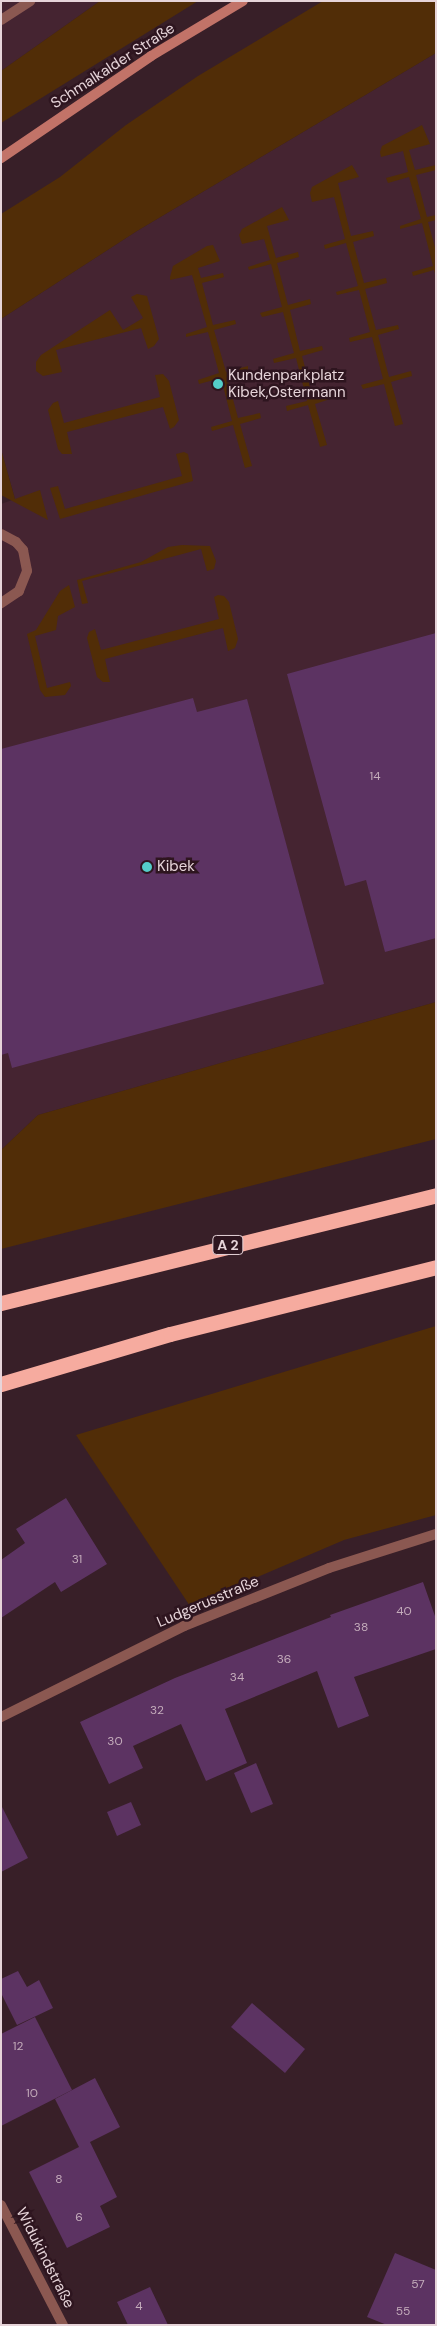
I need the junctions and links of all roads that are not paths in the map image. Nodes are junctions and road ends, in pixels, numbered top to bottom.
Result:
1 (30, 1) edge
2 (243, 1) edge
3 (1, 20) edge
4 (1, 158) edge
5 (1, 534) edge
6 (1, 603) edge
7 (436, 1195) edge
8 (436, 1267) edge
9 (1, 1303) edge
10 (1, 1384) edge
11 (436, 1534) edge
12 (1, 1717) edge
13 (1, 2205) edge
14 (63, 2325) edge

1 - 3 street
2 - 4 main road, Schmalkalder Straße
5 - 6 street
7 - 9 highway, A 2
8 - 10 highway
11 - 12 street, Ludgerusstraße
13 - 14 street, Widukindstraße

